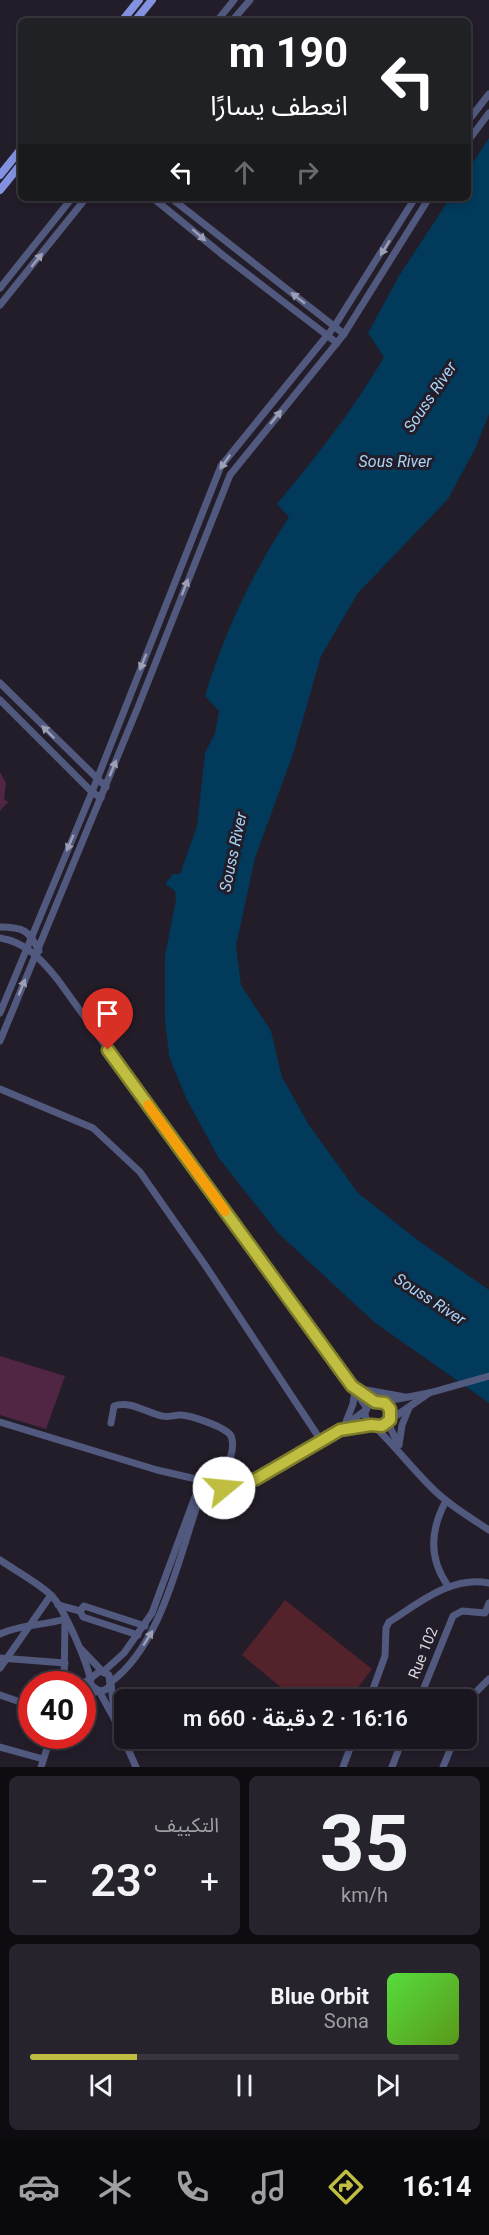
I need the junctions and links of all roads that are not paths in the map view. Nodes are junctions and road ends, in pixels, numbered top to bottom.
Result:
1 (139, 0) edge
2 (152, 0) edge
3 (234, 0) edge
4 (250, 0) edge
5 (124, 18) edge
6 (137, 18) edge
7 (219, 18) edge
8 (235, 18) edge
9 (489, 94) edge
10 (489, 113) edge
11 (471, 118) edge
12 (471, 137) edge
13 (18, 153) edge
14 (18, 168) edge
15 (0, 175) edge
16 (0, 190) edge
17 (70, 201) edge
18 (84, 201) edge
19 (157, 201) edge
20 (175, 201) edge
21 (413, 201) edge
22 (427, 201) edge
23 (0, 288) edge
24 (0, 305) edge
25 (334, 327) junction
26 (344, 334) junction
27 (328, 335) junction
28 (337, 343) junction
29 (0, 683) edge
30 (0, 700) edge
31 (97, 779) junction
32 (106, 787) junction
33 (92, 792) junction
34 (101, 798) junction
35 (37, 920) junction
36 (0, 927) edge
37 (17, 927) junction
38 (31, 936) junction
39 (0, 938) edge
40 (26, 947) junction
41 (38, 948) junction
42 (35, 955) junction
43 (47, 967) junction
44 (0, 1013) edge
45 (0, 1041) edge
46 (0, 1089) edge
47 (489, 1376) edge
48 (354, 1388) junction
49 (429, 1393) junction
50 (408, 1398) junction
51 (378, 1402) junction
52 (410, 1408) junction
53 (367, 1409) junction
54 (389, 1421) junction
55 (0, 1422) edge
56 (111, 1423) dead end
57 (373, 1426) junction
58 (342, 1429) junction
59 (322, 1442) junction
60 (399, 1445) junction
61 (405, 1457) junction
62 (197, 1483) junction
63 (221, 1487) junction
64 (206, 1495) junction
65 (446, 1501) junction
66 (489, 1530) edge
67 (0, 1561) edge
68 (489, 1583) edge
69 (448, 1586) junction
70 (51, 1595) junction
71 (489, 1603) edge
72 (58, 1605) junction
73 (80, 1611) junction
74 (65, 1619) junction
75 (30, 1625) junction
76 (145, 1626) junction
77 (0, 1634) edge
78 (138, 1635) junction
79 (80, 1648) junction
80 (4, 1658) edge
81 (65, 1663) junction
82 (0, 1668) edge
83 (65, 1671) edge
84 (88, 1671) edge
85 (103, 1672) junction
86 (96, 1673) edge
87 (489, 1679) edge
88 (111, 1682) junction
89 (96, 1688) edge
90 (373, 1689) edge
91 (423, 1689) edge
92 (99, 1691) junction
93 (477, 1691) edge
94 (96, 1692) edge
95 (0, 1695) edge
96 (18, 1701) edge
97 (114, 1710) edge
98 (114, 1718) edge
99 (0, 1747) edge
100 (46, 1749) edge
101 (128, 1749) edge
102 (350, 1749) edge
103 (399, 1749) edge
104 (450, 1749) edge
105 (43, 1759) junction
106 (40, 1767) edge
107 (136, 1767) edge
108 (343, 1767) edge
109 (392, 1767) edge
110 (443, 1767) edge

1 - 5 main road
2 - 6 main road
3 - 7 street
4 - 8 street
9 - 11 street
10 - 12 street
13 - 15 main road
14 - 16 main road
17 - 23 street
24 -> 18 street
19 -> 27 street
25 -> 20 street
21 -> 25 street
22 - 26 street
25 - 26 street
25 - 27 street
26 - 28 street
27 - 28 street
27 -> 31 street
32 -> 28 street
31 -> 29 street
30 - 33 street
31 - 32 street
31 - 33 street
32 - 34 street
33 - 34 street
33 -> 35 street
34 - 41 street
35 - 37 street
35 - 38 street
36 - 37 street
37 - 38 street
38 - 40 street
38 - 41 street
39 - 40 street
40 - 42 street
40 - 44 street
41 - 42 street
41 - 43 street
42 - 43 street
45 -> 42 street
43 - 48 street
46 - 59 street
47 - 49 street
48 - 50 street
48 - 51 street
48 - 53 street
48 - 58 street
49 - 50 street
49 - 52 street
50 - 51 street
51 - 53 street
51 - 54 street
52 - 54 street
52 - 60 street
53 - 57 street
53 - 58 street
54 - 57 street
54 - 60 street
55 - 62 street
56 - 63 street
57 - 58 street
57 - 61 street
58 - 59 street
59 - 63 street
60 - 61 street
61 - 65 street
62 - 63 street
62 - 64 street
62 - 76 street
63 - 64 street
88 -> 64 street
65 - 66 street
65 - 69 street
67 - 70 street
68 - 69 street
69 - 90 street
70 - 72 street
70 - 75 street
71 - 91 street, Rue 102
72 - 73 street
72 - 74 street
73 - 76 street
73 - 78 street
74 - 75 street
74 - 79 street
74 - 81 street
75 - 77 street
75 - 80 street
76 - 78 street
78 - 85 street
79 - 84 street
79 - 85 street
80 - 81 street
80 - 82 street
81 - 83 street
85 - 86 street
85 - 88 street
87 - 93 street
88 - 92 street
88 - 97 street
89 - 92 street
92 - 94 street
92 - 98 street
95 - 96 street
99 - 105 street
100 - 105 street
101 - 107 street
102 - 108 street
103 - 109 street
104 - 110 street
105 - 106 street

